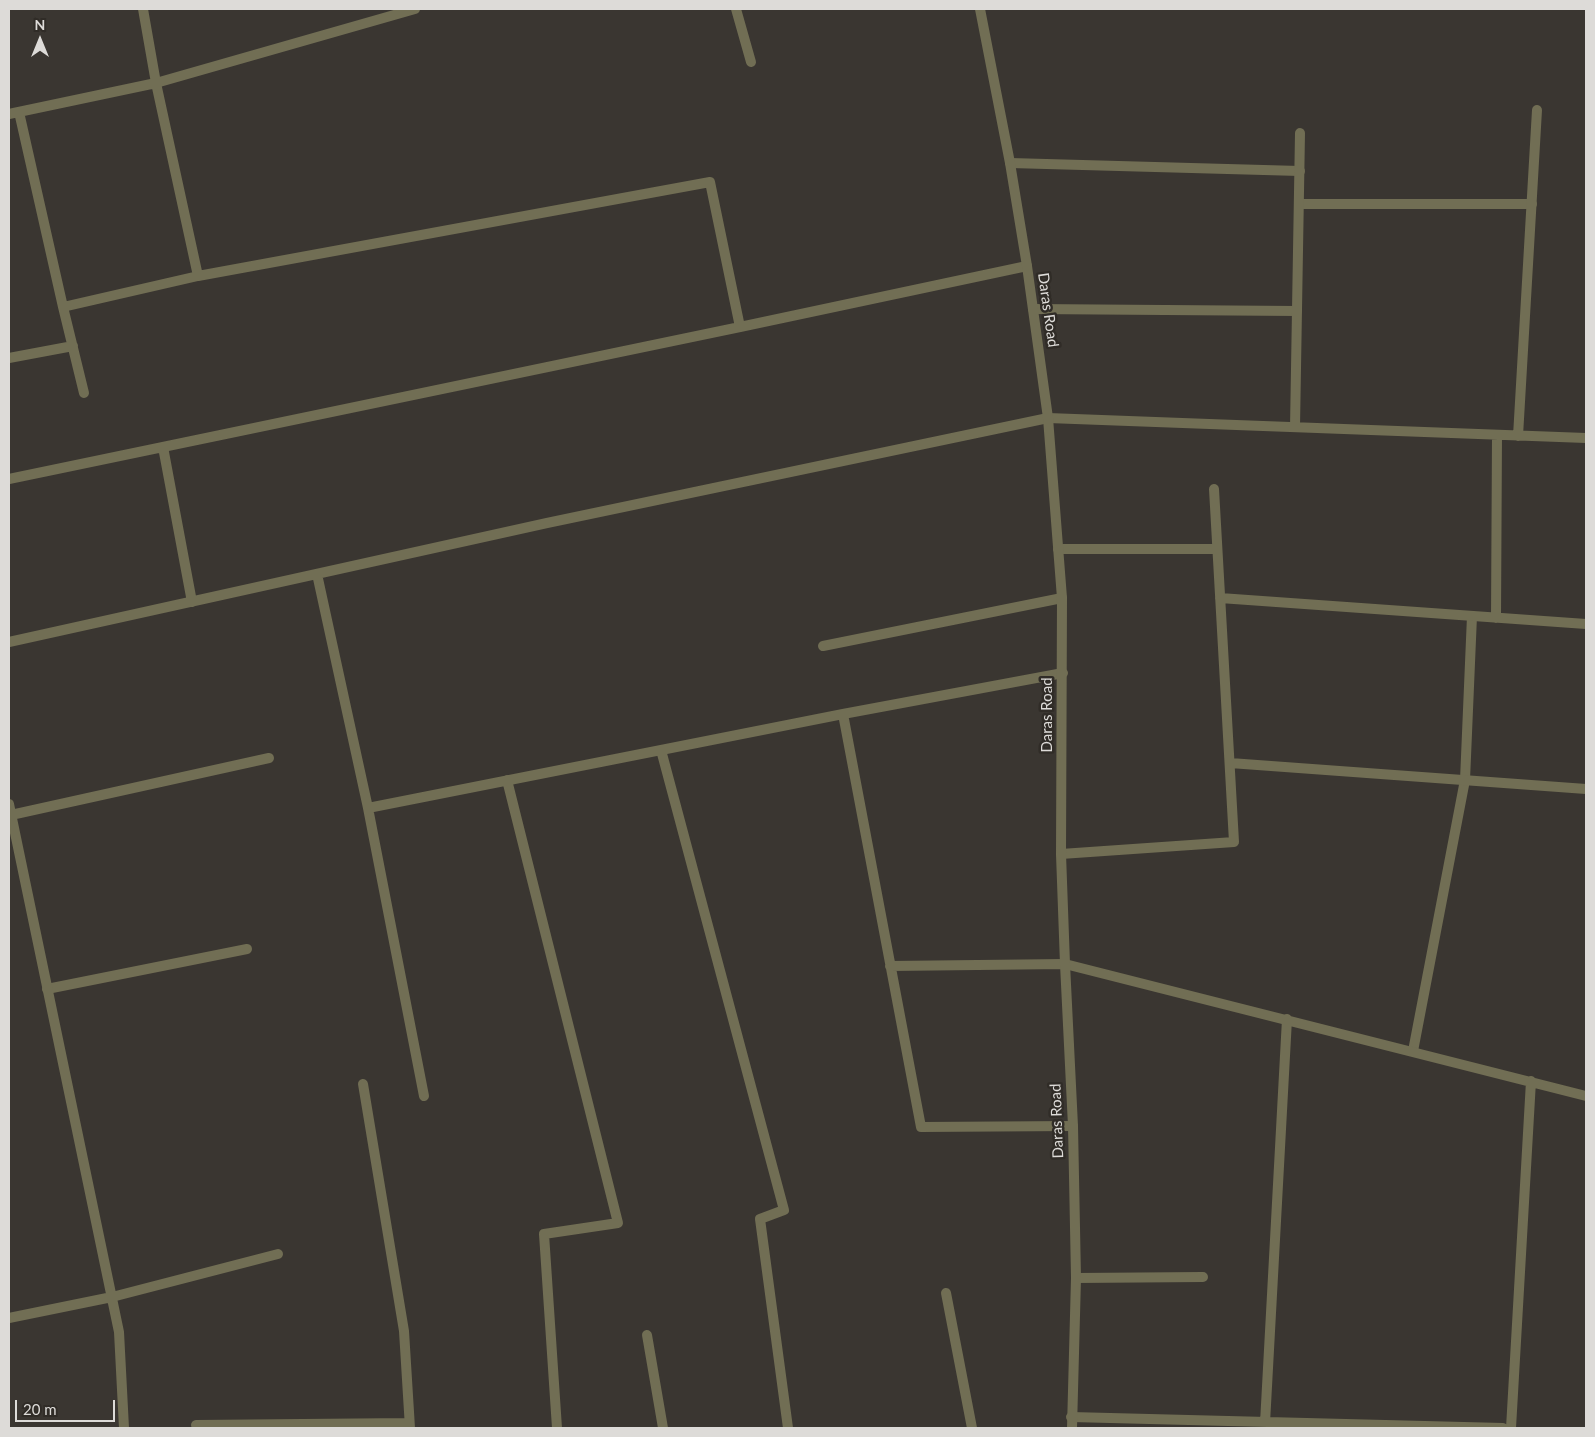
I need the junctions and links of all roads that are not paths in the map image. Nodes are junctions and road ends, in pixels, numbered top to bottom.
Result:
1 (142, 9) edge
2 (415, 9) edge
3 (736, 9) edge
4 (980, 9) edge
5 (751, 62) dead end
6 (156, 83) junction
7 (1537, 110) dead end
8 (14, 113) edge
9 (1300, 133) dead end
10 (1010, 163) junction
11 (1300, 171) junction
12 (1299, 204) junction
13 (1532, 204) junction
14 (1027, 266) junction
15 (198, 276) junction
16 (63, 308) junction
17 (1033, 309) junction
18 (1297, 311) junction
19 (740, 327) junction
20 (73, 346) junction
21 (9, 358) edge
22 (84, 393) dead end
23 (1048, 418) junction
24 (1295, 427) junction
25 (1496, 435) junction
26 (1518, 436) junction
27 (1586, 438) edge
28 (163, 447) junction
29 (9, 478) edge
30 (1214, 489) dead end
31 (1058, 549) junction
32 (1217, 549) junction
33 (317, 574) junction
34 (1062, 598) junction
35 (1220, 598) junction
36 (192, 602) junction
37 (1472, 616) junction
38 (1496, 618) junction
39 (1586, 624) edge
40 (9, 642) edge
41 (823, 646) dead end
42 (1063, 673) junction
43 (843, 714) junction
44 (661, 750) junction
45 (268, 758) dead end
46 (1230, 763) junction
47 (507, 780) junction
48 (1465, 780) junction
49 (1586, 789) edge
50 (9, 804) edge
51 (368, 808) junction
52 (11, 815) junction
53 (1061, 854) junction
54 (247, 949) dead end
55 (1065, 964) junction
56 (890, 966) junction
57 (47, 989) junction
58 (1287, 1020) junction
59 (1413, 1051) junction
60 (1531, 1081) junction
61 (363, 1084) dead end
62 (424, 1096) dead end
63 (1586, 1096) edge
64 (1073, 1126) junction
65 (278, 1254) dead end
66 (1203, 1277) dead end
67 (1076, 1278) junction
68 (946, 1293) dead end
69 (112, 1297) junction
70 (9, 1318) edge
71 (646, 1335) dead end
72 (1071, 1417) junction
73 (196, 1424) dead end
74 (1264, 1424) junction
75 (410, 1426) edge
76 (124, 1428) edge
77 (557, 1428) edge
78 (663, 1428) edge
79 (788, 1428) edge
80 (972, 1428) edge
81 (1072, 1428) edge
82 (1503, 1428) edge
83 (1511, 1428) edge

1 - 6 street
2 - 6 street
3 - 5 street
4 - 10 street, Daras Road
6 - 8 street
6 - 15 street
7 - 13 street
8 - 16 street
9 - 11 street
10 - 11 street
10 - 14 street, Daras Road
11 - 12 street
12 - 13 street
12 - 18 street
13 - 26 street
14 - 17 street, Daras Road
14 - 19 street
15 - 16 street
15 - 19 street
16 - 20 street
17 - 18 street
17 - 23 street, Daras Road
18 - 24 street
19 - 28 street
20 - 21 street
20 - 22 street
23 - 24 street
23 - 31 street, Daras Road
23 - 33 street
24 - 25 street
25 - 26 street
25 - 38 street
26 - 27 street
28 - 29 street
28 - 36 street
30 - 32 street
31 - 32 street
31 - 34 street, Daras Road
32 - 35 street
33 - 36 street
33 - 51 street
34 - 41 street
34 - 42 street, Daras Road
35 - 37 street
35 - 46 street
36 - 40 street
37 - 38 street
37 - 48 street
38 - 39 street
42 - 43 street
42 - 53 street, Daras Road
43 - 44 street
43 - 56 street
44 - 47 street
44 - 79 street
45 - 52 street
46 - 48 street
46 - 53 street
47 - 51 street
47 - 77 street
48 - 49 street
48 - 59 street
50 - 52 street
51 - 62 street
52 - 57 street
53 - 55 street, Daras Road
54 - 57 street
55 - 56 street
55 - 58 street
55 - 64 street, Daras Road
56 - 64 street
57 - 69 street
58 - 59 street
58 - 74 street
59 - 60 street
60 - 63 street
60 - 83 street
61 - 75 street
64 - 67 street, Daras Road
65 - 69 street
66 - 67 street
67 - 72 street, Daras Road
68 - 80 street
69 - 70 street
69 - 76 street
71 - 78 street
72 - 74 street
72 - 81 street, Daras Road
73 - 75 street
74 - 82 street

